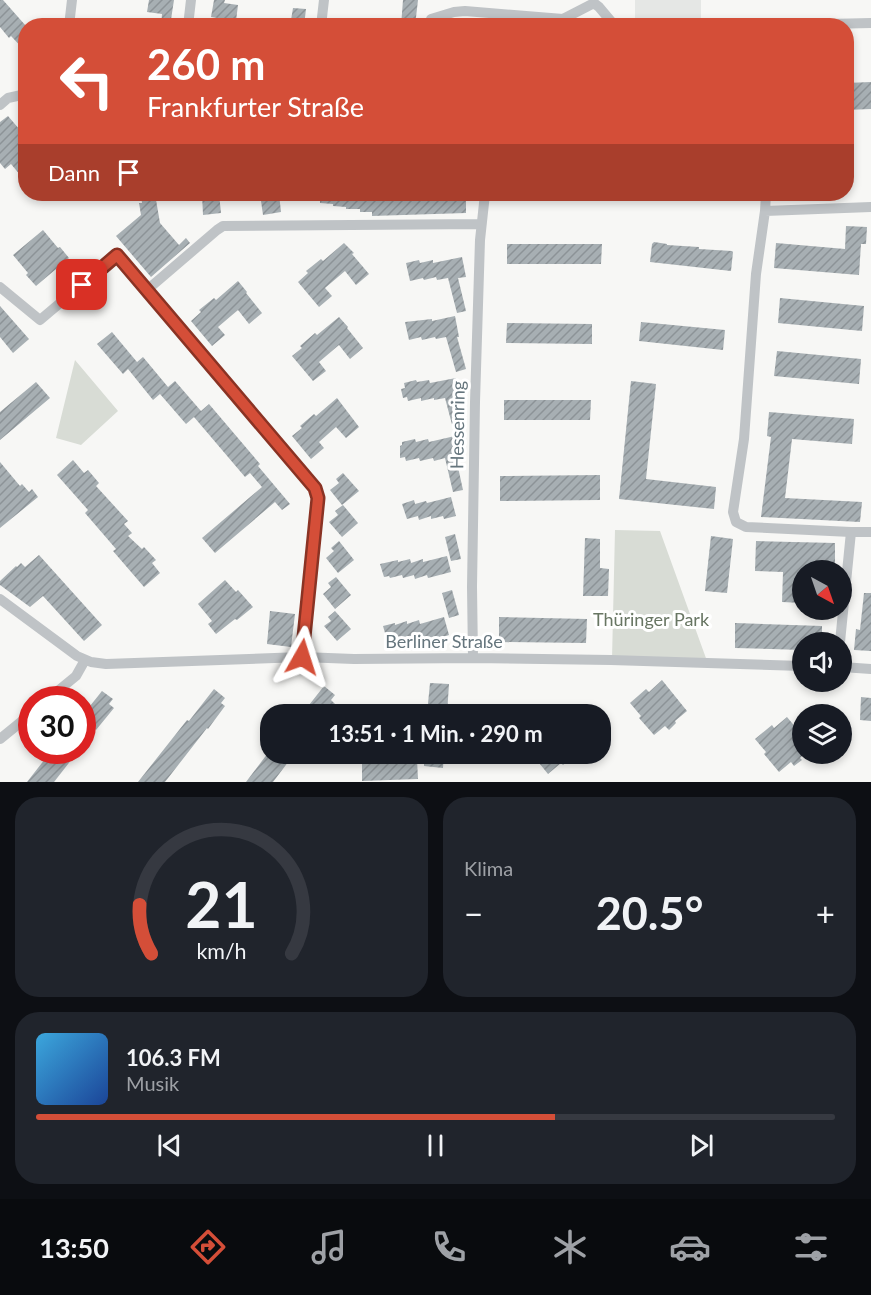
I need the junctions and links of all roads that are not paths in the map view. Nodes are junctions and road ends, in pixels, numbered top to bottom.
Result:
1 (72, 0) edge
2 (191, 0) edge
3 (324, 0) edge
4 (70, 18) edge
5 (189, 18) edge
6 (322, 18) edge
7 (434, 18) edge
8 (546, 18) edge
9 (573, 18) edge
10 (608, 18) edge
11 (854, 23) edge
12 (871, 23) edge
13 (18, 96) edge
14 (0, 105) edge
15 (484, 201) edge
16 (766, 201) edge
17 (871, 207) edge
18 (765, 211) junction
19 (481, 224) junction
20 (0, 287) edge
21 (147, 290) junction
22 (851, 532) junction
23 (871, 532) edge
24 (0, 599) edge
25 (841, 632) edge
26 (302, 657) junction
27 (473, 658) junction
28 (85, 660) junction
29 (792, 666) edge
30 (852, 668) edge
31 (871, 669) edge
32 (64, 686) edge
33 (18, 725) edge
34 (0, 740) edge

1 - 4 street
2 - 5 street
3 - 6 street
7 - 8 street
9 - 10 street
11 - 12 street
13 - 14 street
15 - 19 street, Hessenring
16 - 18 street
17 - 18 street
18 - 22 street
19 - 21 street
19 - 27 street, Hessenring
20 - 21 street
21 - 26 street
22 - 23 street
22 - 25 street
24 - 28 street, Berliner Straße
26 - 27 street, Berliner Straße
26 - 28 street, Berliner Straße
27 - 29 street, Berliner Straße
28 - 32 street
30 - 31 street
33 - 34 street

